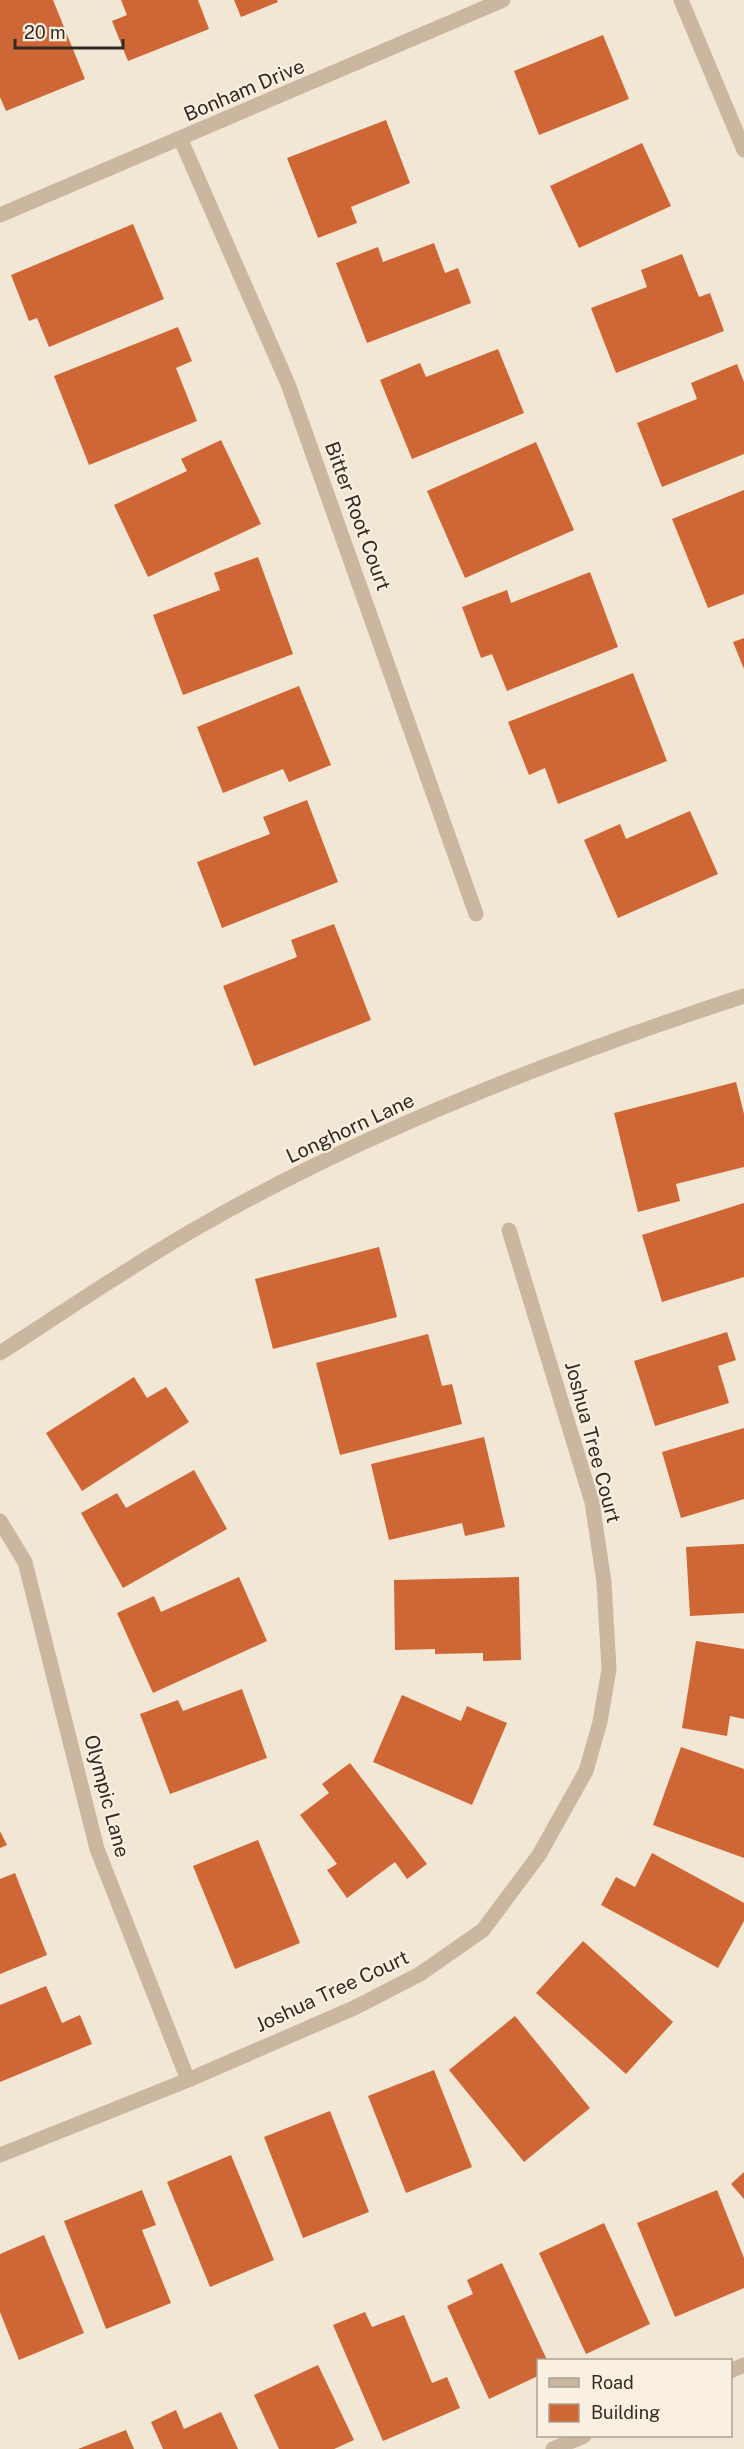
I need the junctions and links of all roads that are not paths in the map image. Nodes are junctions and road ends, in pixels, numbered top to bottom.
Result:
1 (503, 0) edge
2 (681, 0) edge
3 (180, 140) junction
4 (744, 150) edge
5 (0, 215) edge
6 (476, 914) dead end
7 (744, 996) edge
8 (509, 1230) dead end
9 (0, 1353) edge
10 (0, 1521) edge
11 (188, 2080) junction
12 (0, 2155) edge
13 (582, 2437) edge
14 (554, 2449) edge

1 - 3 street, Bonham Drive
2 - 4 street
3 - 5 street, Bonham Drive
3 - 6 street, Bitter Root Court
7 - 9 street, Longhorn Lane
8 - 11 street, Joshua Tree Court
10 - 11 street, Olympic Lane
11 - 12 street, Joshua Tree Court
13 - 14 street

